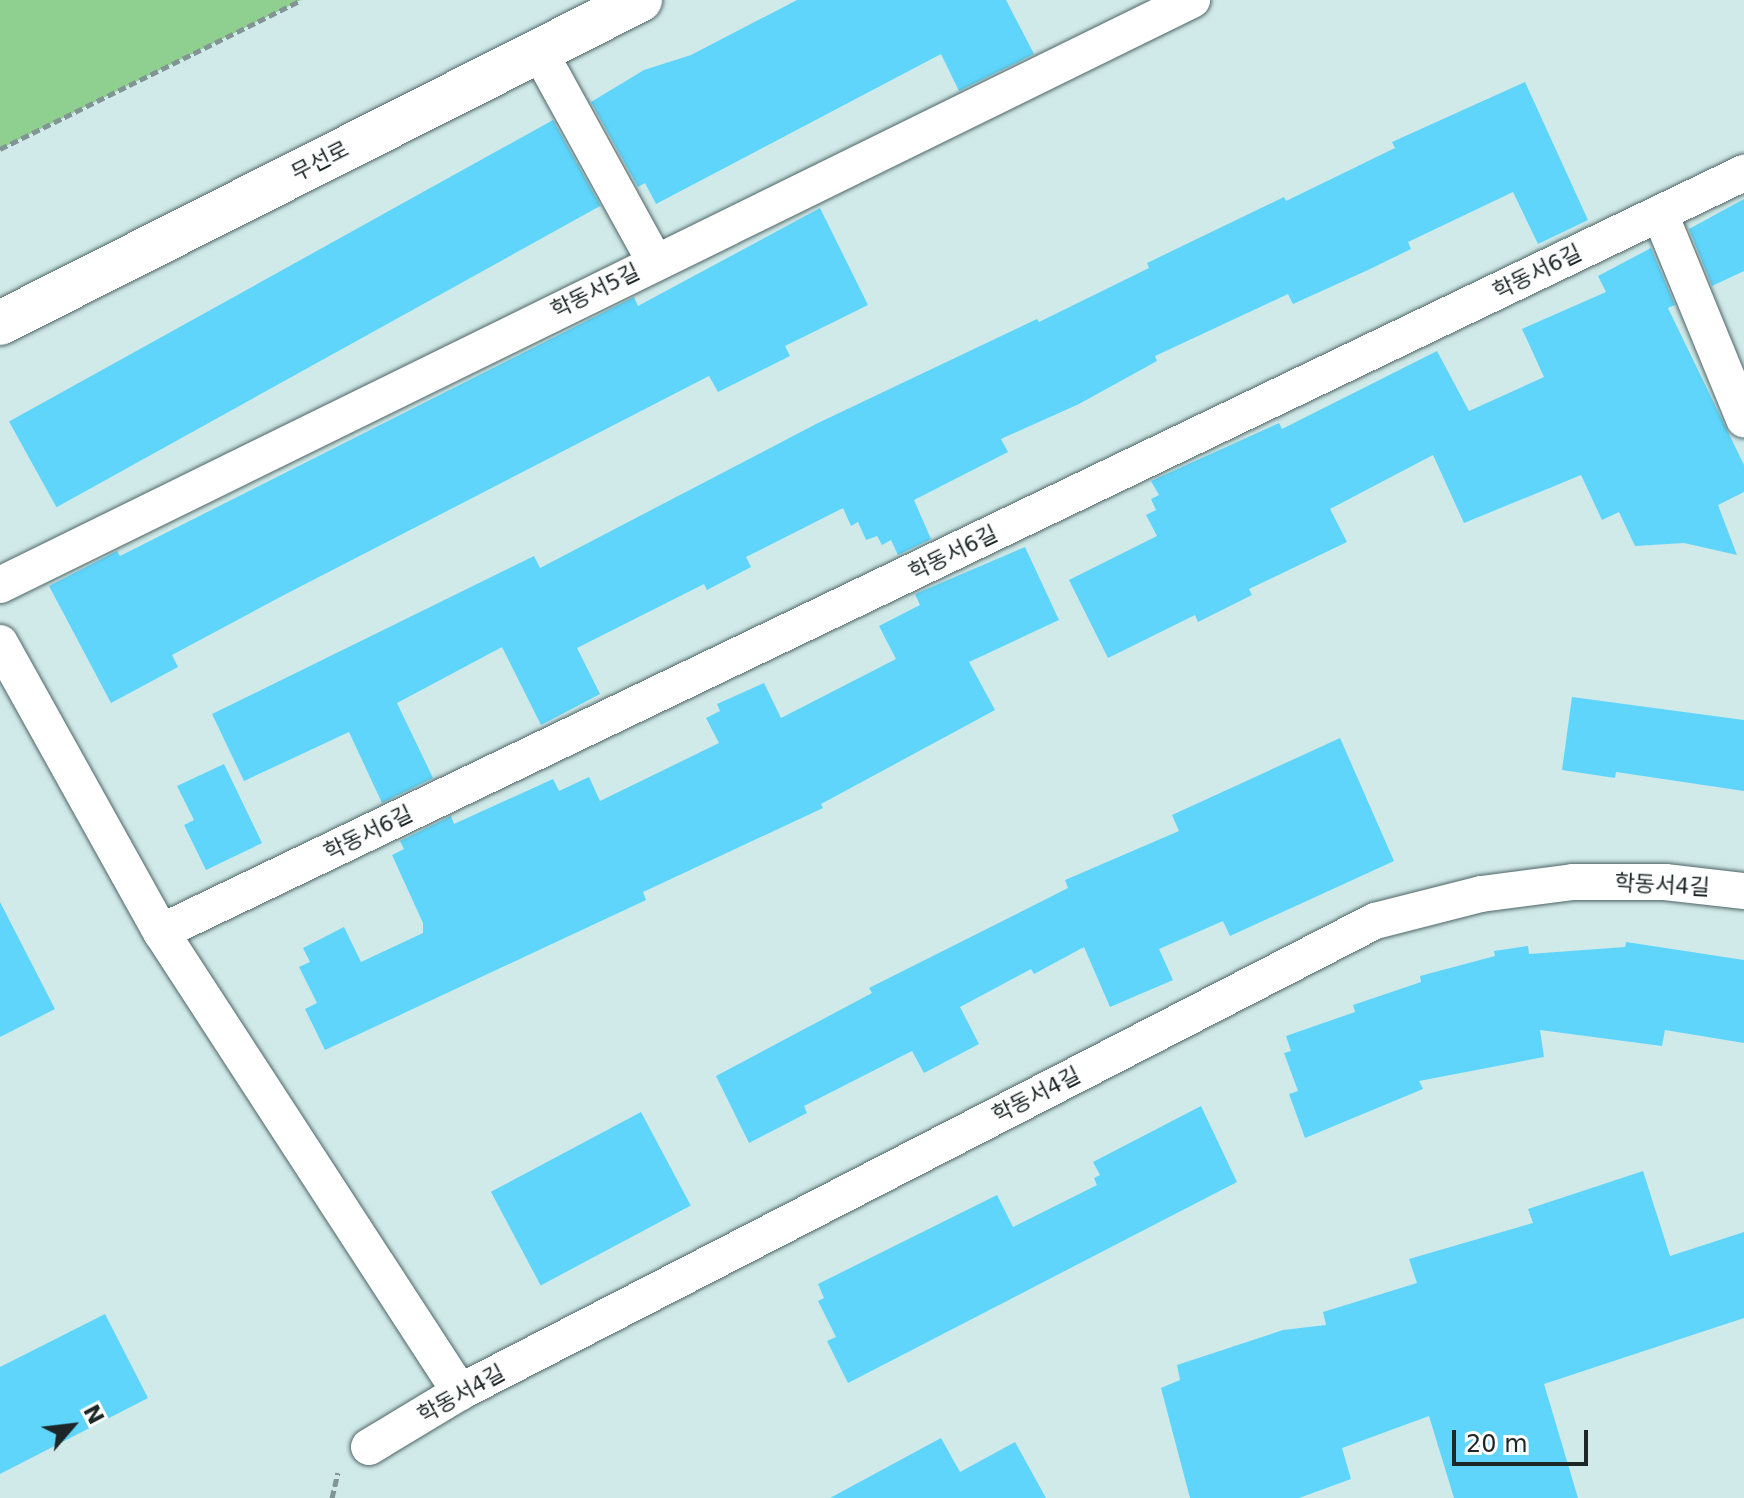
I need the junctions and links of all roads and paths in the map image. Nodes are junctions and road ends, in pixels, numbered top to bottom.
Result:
1 (301, 0) edge
2 (640, 0) edge
3 (1192, 0) edge
4 (539, 51) junction
5 (0, 149) edge
6 (1744, 173) edge
7 (1660, 214) junction
8 (655, 262) junction
9 (0, 323) edge
10 (1744, 419) edge
11 (0, 585) edge
12 (0, 643) edge
13 (1744, 891) edge
14 (161, 932) junction
15 (460, 1392) junction
16 (369, 1447) dead end

1 - 5 path
2 - 4 street, 무선로
3 - 8 street, 학동서5길
4 - 8 street
4 - 9 street, 무선로
6 - 7 street, 학동서6길
7 - 10 street
7 - 14 street, 학동서6길
8 - 11 street, 학동서5길
12 - 14 street
13 - 15 street, 학동서4길
14 - 15 street
15 - 16 street, 학동서4길

